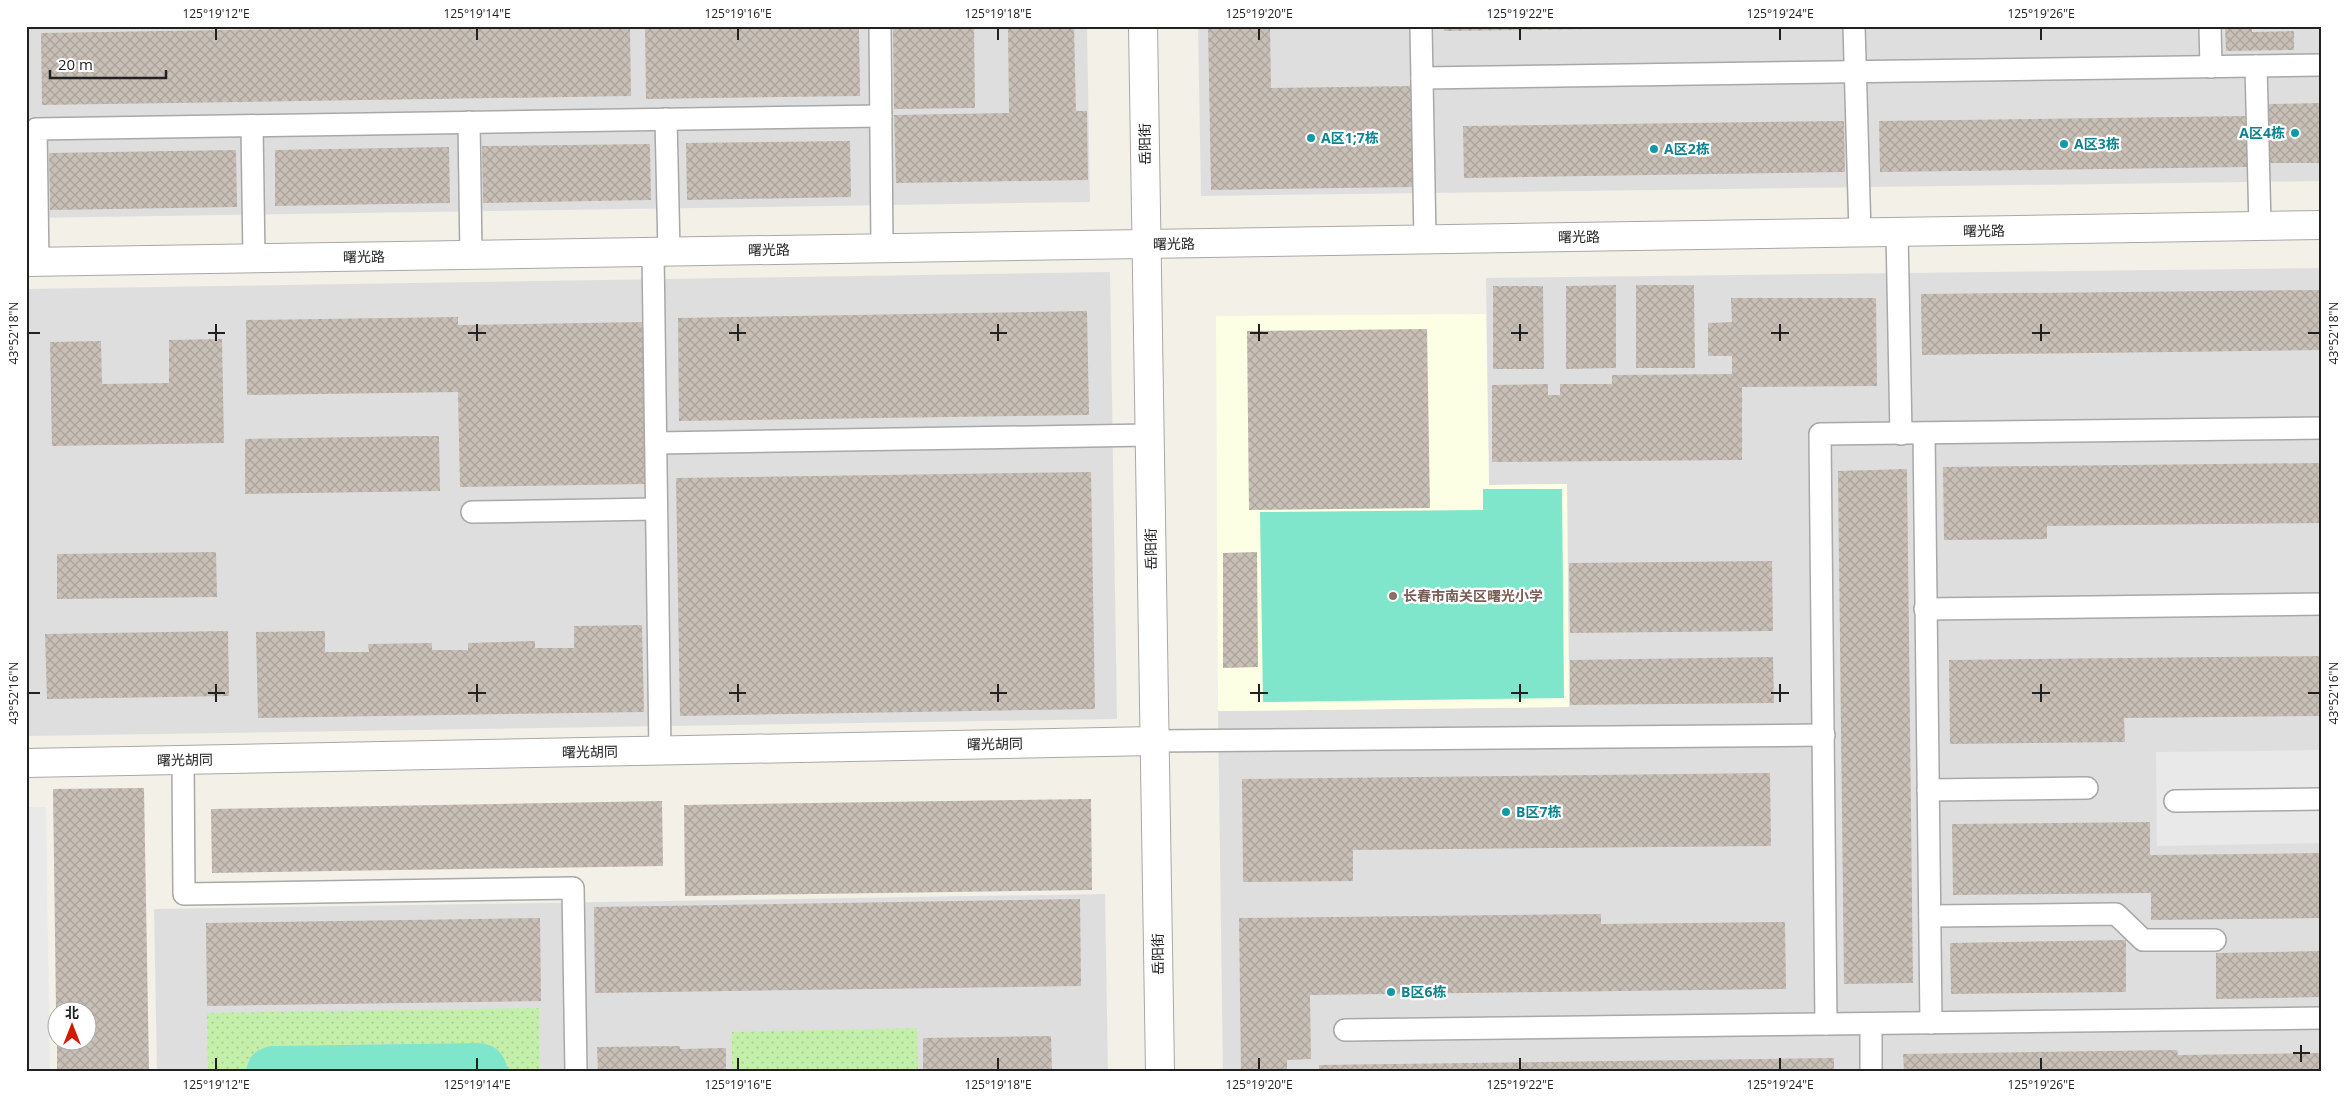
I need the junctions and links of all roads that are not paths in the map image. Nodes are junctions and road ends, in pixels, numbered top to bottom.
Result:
1 (880, 26) edge
2 (1143, 26) edge
3 (1421, 26) edge
4 (1854, 26) edge
5 (2210, 26) edge
6 (2322, 65) edge
7 (2256, 66) junction
8 (2211, 67) junction
9 (1856, 72) junction
10 (1422, 78) junction
11 (881, 116) junction
12 (666, 119) junction
13 (469, 122) junction
14 (252, 126) junction
15 (2322, 225) edge
16 (2260, 226) junction
17 (1897, 232) junction
18 (1860, 233) junction
19 (1425, 240) junction
20 (1146, 244) junction
21 (882, 248) junction
22 (661, 252) junction
23 (471, 255) junction
24 (254, 259) junction
25 (32, 262) edge
26 (2322, 428) edge
27 (1924, 433) junction
28 (1901, 434) junction
29 (1149, 435) junction
30 (656, 443) junction
31 (656, 509) junction
32 (472, 512) dead end
33 (2322, 604) edge
34 (1926, 609) junction
35 (1824, 735) junction
36 (1154, 741) junction
37 (660, 751) junction
38 (183, 760) junction
39 (26, 763) edge
40 (2087, 788) dead end
41 (1928, 790) junction
42 (2322, 800) edge
43 (2175, 801) dead end
44 (1930, 916) junction
45 (2215, 940) dead end
46 (2322, 1018) edge
47 (1931, 1023) junction
48 (1826, 1024) junction
49 (1871, 1024) junction
50 (1345, 1030) dead end
51 (576, 1072) edge
52 (1160, 1072) edge
53 (1871, 1072) edge

1 - 11 lane
2 - 20 street, 岳阳街
3 - 10 lane
4 - 9 lane
5 - 8 lane
6 - 7 lane
7 - 8 lane
7 - 16 lane
8 - 9 lane
9 - 10 lane
9 - 18 lane
10 - 19 lane
11 - 12 lane
11 - 21 lane
12 - 13 lane
12 - 22 lane
13 - 14 lane
13 - 23 lane
14 - 24 lane
14 - 25 lane
15 - 16 street, 曙光路
16 - 17 street, 曙光路
17 - 18 street, 曙光路
17 - 28 lane
18 - 19 street, 曙光路
19 - 20 street, 曙光路
20 - 21 street, 曙光路
20 - 29 street, 岳阳街
21 - 22 street, 曙光路
22 - 23 street, 曙光路
22 - 30 lane
23 - 24 street, 曙光路
24 - 25 street, 曙光路
26 - 27 lane
27 - 28 lane
27 - 34 lane
28 - 35 lane
29 - 30 lane
29 - 36 street, 岳阳街
30 - 31 lane
31 - 32 lane
31 - 37 lane
33 - 34 lane
34 - 41 lane
35 - 36 lane
35 - 48 lane
36 - 37 street, 曙光胡同
36 - 52 street, 岳阳街
37 - 38 street, 曙光胡同
38 - 39 street, 曙光胡同
38 - 51 lane
40 - 41 lane
41 - 44 lane
42 - 43 lane
44 - 45 lane
44 - 47 lane
46 - 47 lane
47 - 49 lane
48 - 49 lane
48 - 50 lane
49 - 53 lane

